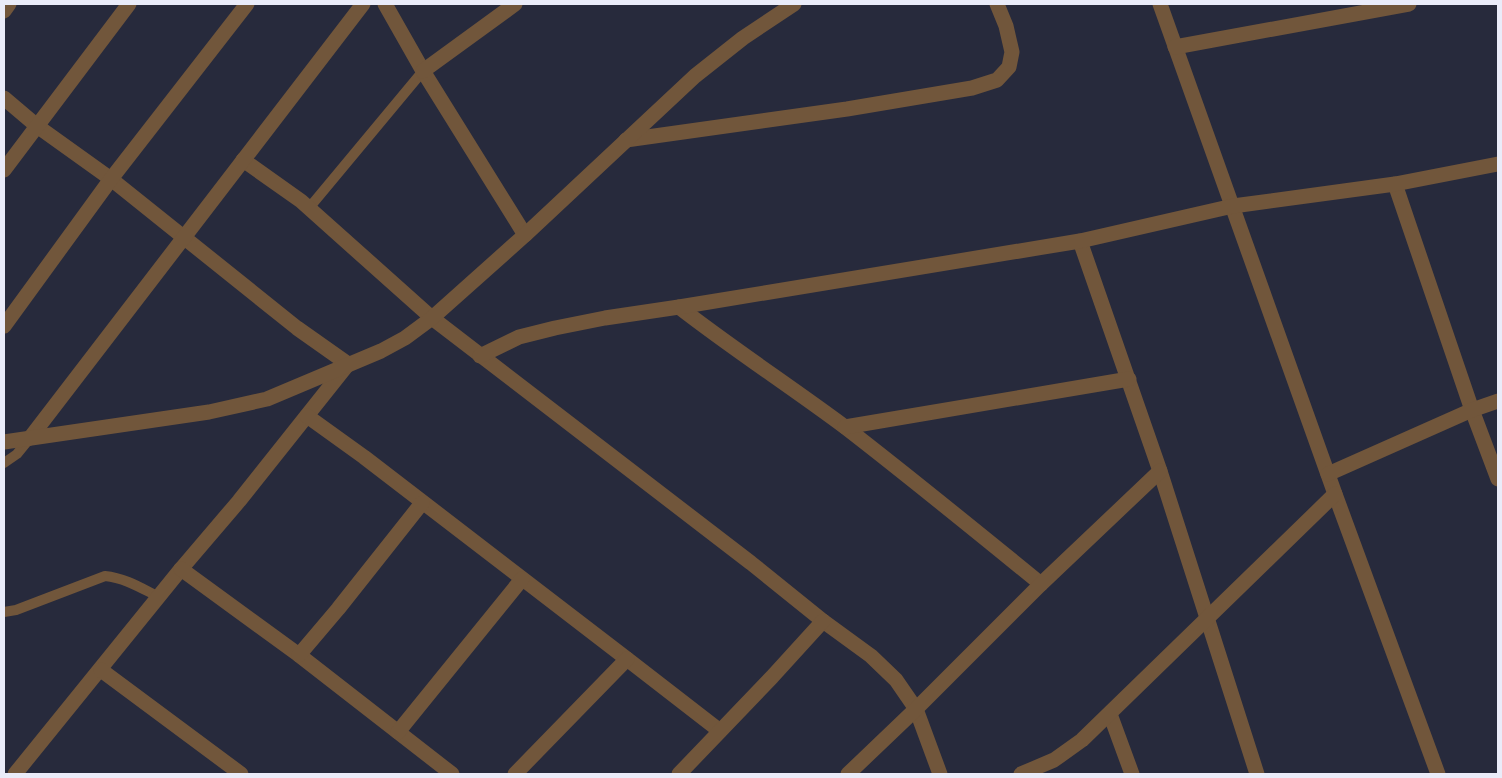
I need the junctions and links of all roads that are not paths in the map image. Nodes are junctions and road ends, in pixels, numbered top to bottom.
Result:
1 (9, 4) edge
2 (129, 4) edge
3 (247, 4) edge
4 (363, 4) edge
5 (386, 4) edge
6 (515, 4) edge
7 (794, 4) edge
8 (997, 4) edge
9 (1160, 4) edge
10 (1409, 4) edge
11 (4, 10) edge
12 (1175, 47) junction
13 (423, 71) junction
14 (4, 98) edge
15 (37, 126) junction
16 (626, 140) junction
17 (243, 160) junction
18 (1498, 164) edge
19 (4, 170) edge
20 (112, 178) junction
21 (1394, 184) junction
22 (1233, 206) junction
23 (309, 208) junction
24 (526, 235) junction
25 (184, 238) junction
26 (1080, 241) junction
27 (679, 307) junction
28 (432, 318) junction
29 (4, 326) edge
30 (480, 356) junction
31 (348, 364) junction
32 (1129, 379) junction
33 (1498, 401) edge
34 (1472, 410) junction
35 (307, 416) junction
36 (845, 427) junction
37 (30, 438) junction
38 (4, 442) edge
39 (4, 463) edge
40 (1160, 470) junction
41 (1328, 474) junction
42 (1498, 479) edge
43 (1335, 494) junction
44 (422, 503) junction
45 (181, 569) junction
46 (522, 579) junction
47 (1041, 584) junction
48 (159, 597) junction
49 (4, 612) edge
50 (1207, 619) junction
51 (823, 621) junction
52 (299, 655) junction
53 (628, 659) junction
54 (101, 670) junction
55 (916, 709) junction
56 (1110, 714) junction
57 (398, 732) junction
58 (720, 732) junction
59 (15, 774) edge
60 (241, 774) edge
61 (452, 774) edge
62 (515, 774) edge
63 (679, 774) edge
64 (848, 774) edge
65 (940, 774) edge
66 (1021, 774) edge
67 (1132, 774) edge
68 (1257, 774) edge
69 (1438, 774) edge

1 - 11 street
2 - 15 street
3 - 20 street
4 - 17 street
5 - 13 street
6 - 13 street
7 - 16 street
8 - 16 street
9 - 12 street
10 - 12 street
12 - 22 street
13 - 23 lane
13 - 24 street
14 - 15 street
15 - 19 street
15 - 20 street
16 - 24 street
17 - 23 street
17 - 25 street
18 - 21 street
20 - 25 street
20 - 29 street
21 - 22 street
21 - 34 street
22 - 26 street
22 - 41 street
23 - 28 street
24 - 28 street
25 - 31 street
25 - 37 street
26 - 27 street
26 - 32 street
27 - 30 street
27 - 36 street
28 - 30 street
28 - 31 street
30 - 51 street
31 - 35 street
31 - 37 street
32 - 36 street
32 - 40 street
33 - 34 street
34 - 41 street
34 - 42 street
35 - 44 street
35 - 45 street
36 - 47 street
37 - 38 street
37 - 39 lane
40 - 47 street
40 - 50 street
41 - 43 street
43 - 50 street
43 - 69 street
44 - 46 street
44 - 52 street
45 - 48 street
45 - 52 street
46 - 53 street
46 - 57 street
47 - 55 street
48 - 49 lane
48 - 54 street
50 - 56 street
50 - 68 street
51 - 55 street
51 - 58 street
52 - 57 street
53 - 58 street
53 - 62 street
54 - 59 street
54 - 60 street
55 - 64 street
55 - 65 street
56 - 66 street
56 - 67 street
57 - 61 street
58 - 63 street

